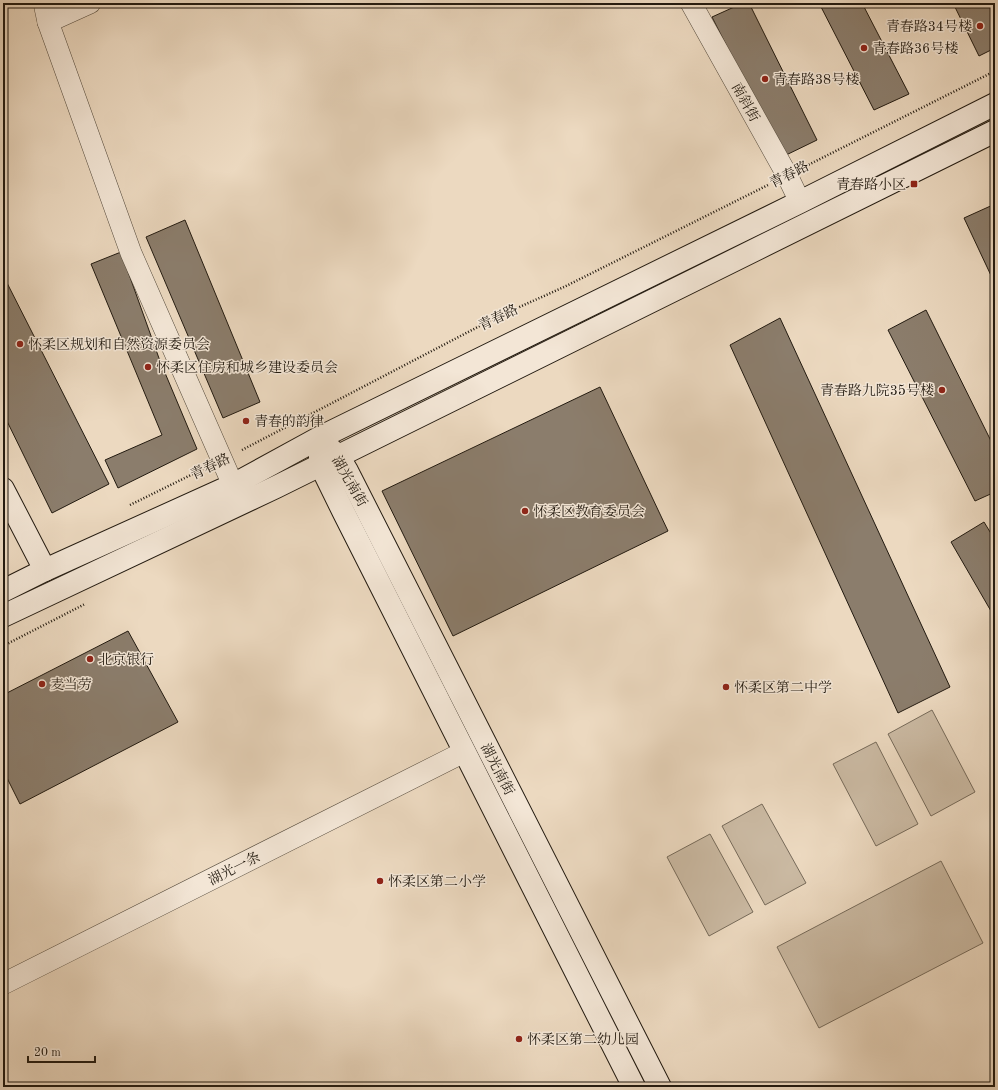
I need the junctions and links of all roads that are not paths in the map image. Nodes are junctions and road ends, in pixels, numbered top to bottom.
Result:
1 (90, 3) edge
2 (691, 3) edge
3 (46, 12) edge
4 (995, 104) edge
5 (995, 131) edge
6 (800, 202) junction
7 (319, 438) junction
8 (329, 460) junction
9 (233, 485) junction
10 (3, 489) edge
11 (45, 570) junction
12 (3, 591) edge
13 (3, 616) edge
14 (464, 752) junction
15 (3, 984) edge
16 (634, 1087) edge
17 (660, 1087) edge

1 - 3 street
2 - 6 street, 南斜街
3 - 9 street
4 - 6 main road, 青春路
5 - 8 main road
6 - 7 main road, 青春路
7 - 8 main road, 湖光南街
7 - 9 main road, 青春路
8 - 13 main road
8 - 14 main road, 湖光南街
8 - 17 main road, 湖光南街
9 - 11 main road, 青春路
10 - 11 main road
11 - 12 main road, 青春路
14 - 15 street, 湖光一条
14 - 16 main road, 湖光南街

